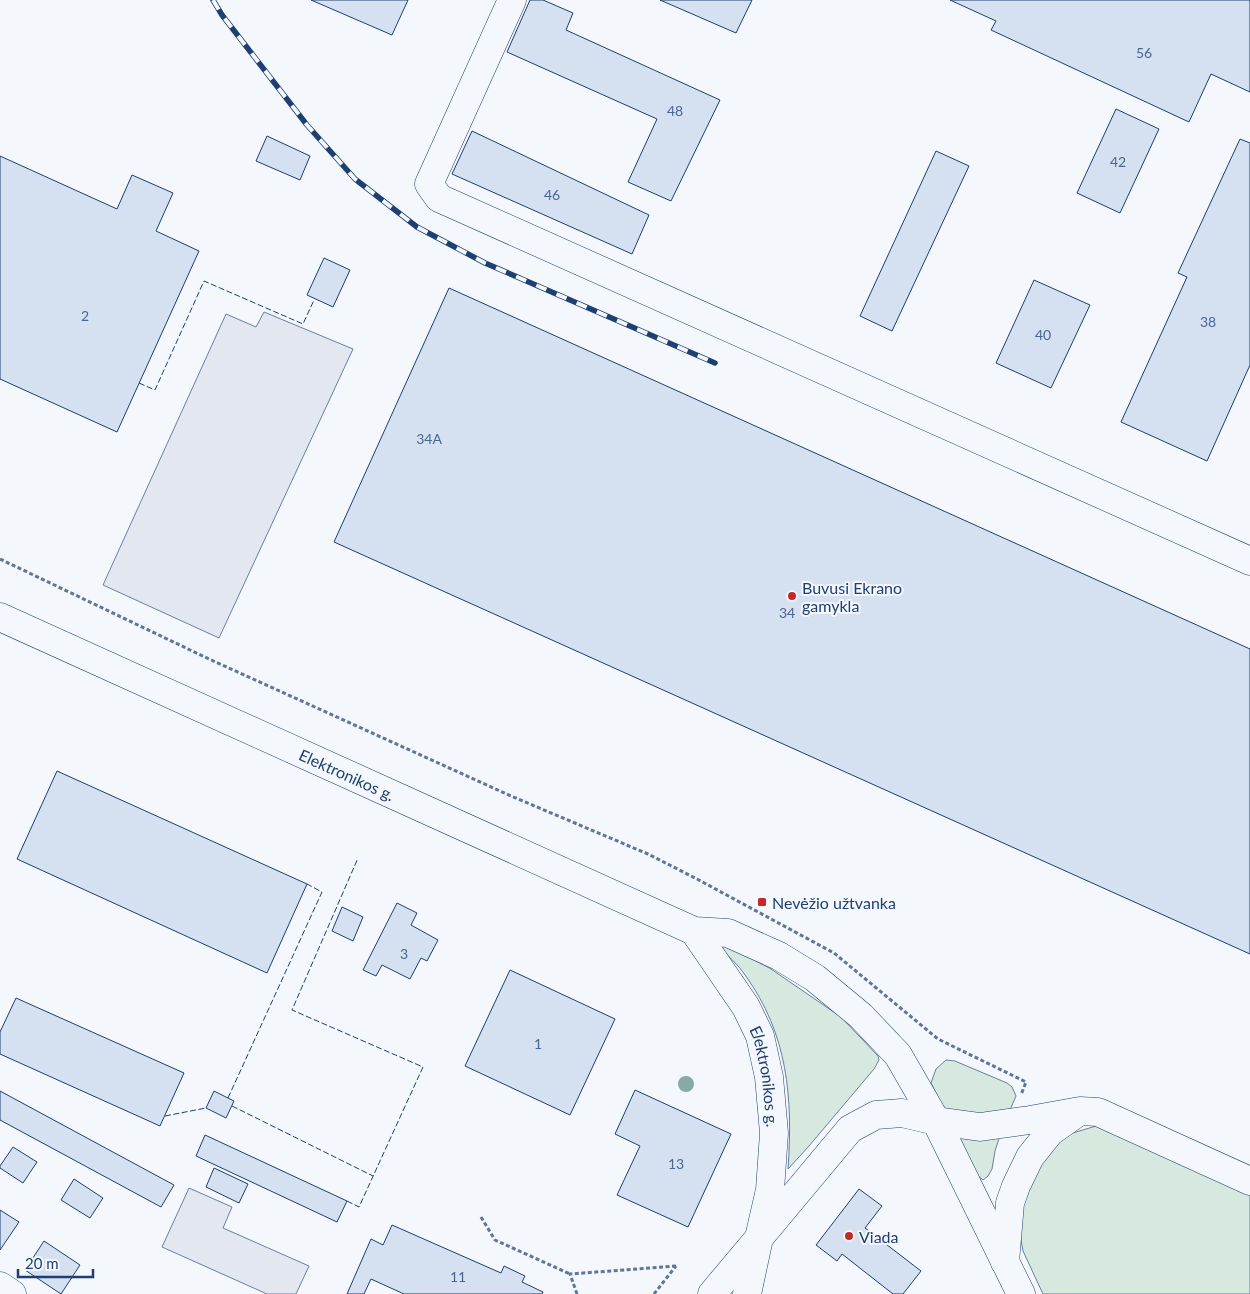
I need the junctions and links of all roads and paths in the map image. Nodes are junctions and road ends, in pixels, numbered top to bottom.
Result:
1 (512, 0) edge
2 (0, 559) edge
3 (1250, 561) edge
4 (0, 617) edge
5 (694, 930) junction
6 (1080, 1111) junction
7 (936, 1121) junction
8 (1012, 1123) junction
9 (1250, 1181) edge
10 (481, 1218) dead end
11 (759, 1238) junction
12 (1005, 1262) junction
13 (570, 1274) junction
14 (0, 1286) edge
15 (12, 1294) edge
16 (577, 1294) edge
17 (654, 1294) edge
18 (712, 1294) edge
19 (747, 1294) edge
20 (1021, 1294) edge

1 - 3 main road
2 - 8 path
4 - 5 main road, Elektronikos g.
5 - 7 main road, Elektronikos g.
5 - 11 main road, Elektronikos g.
6 - 8 main road
6 - 9 main road
6 - 12 main road
7 - 8 main road
7 - 11 main road
7 - 12 main road, Elektronikos g.
10 - 13 path
11 - 18 main road
11 - 19 main road, Elektronikos g.
12 - 20 main road, Elektronikos g.
13 - 16 path
13 - 17 path
14 - 15 main road

